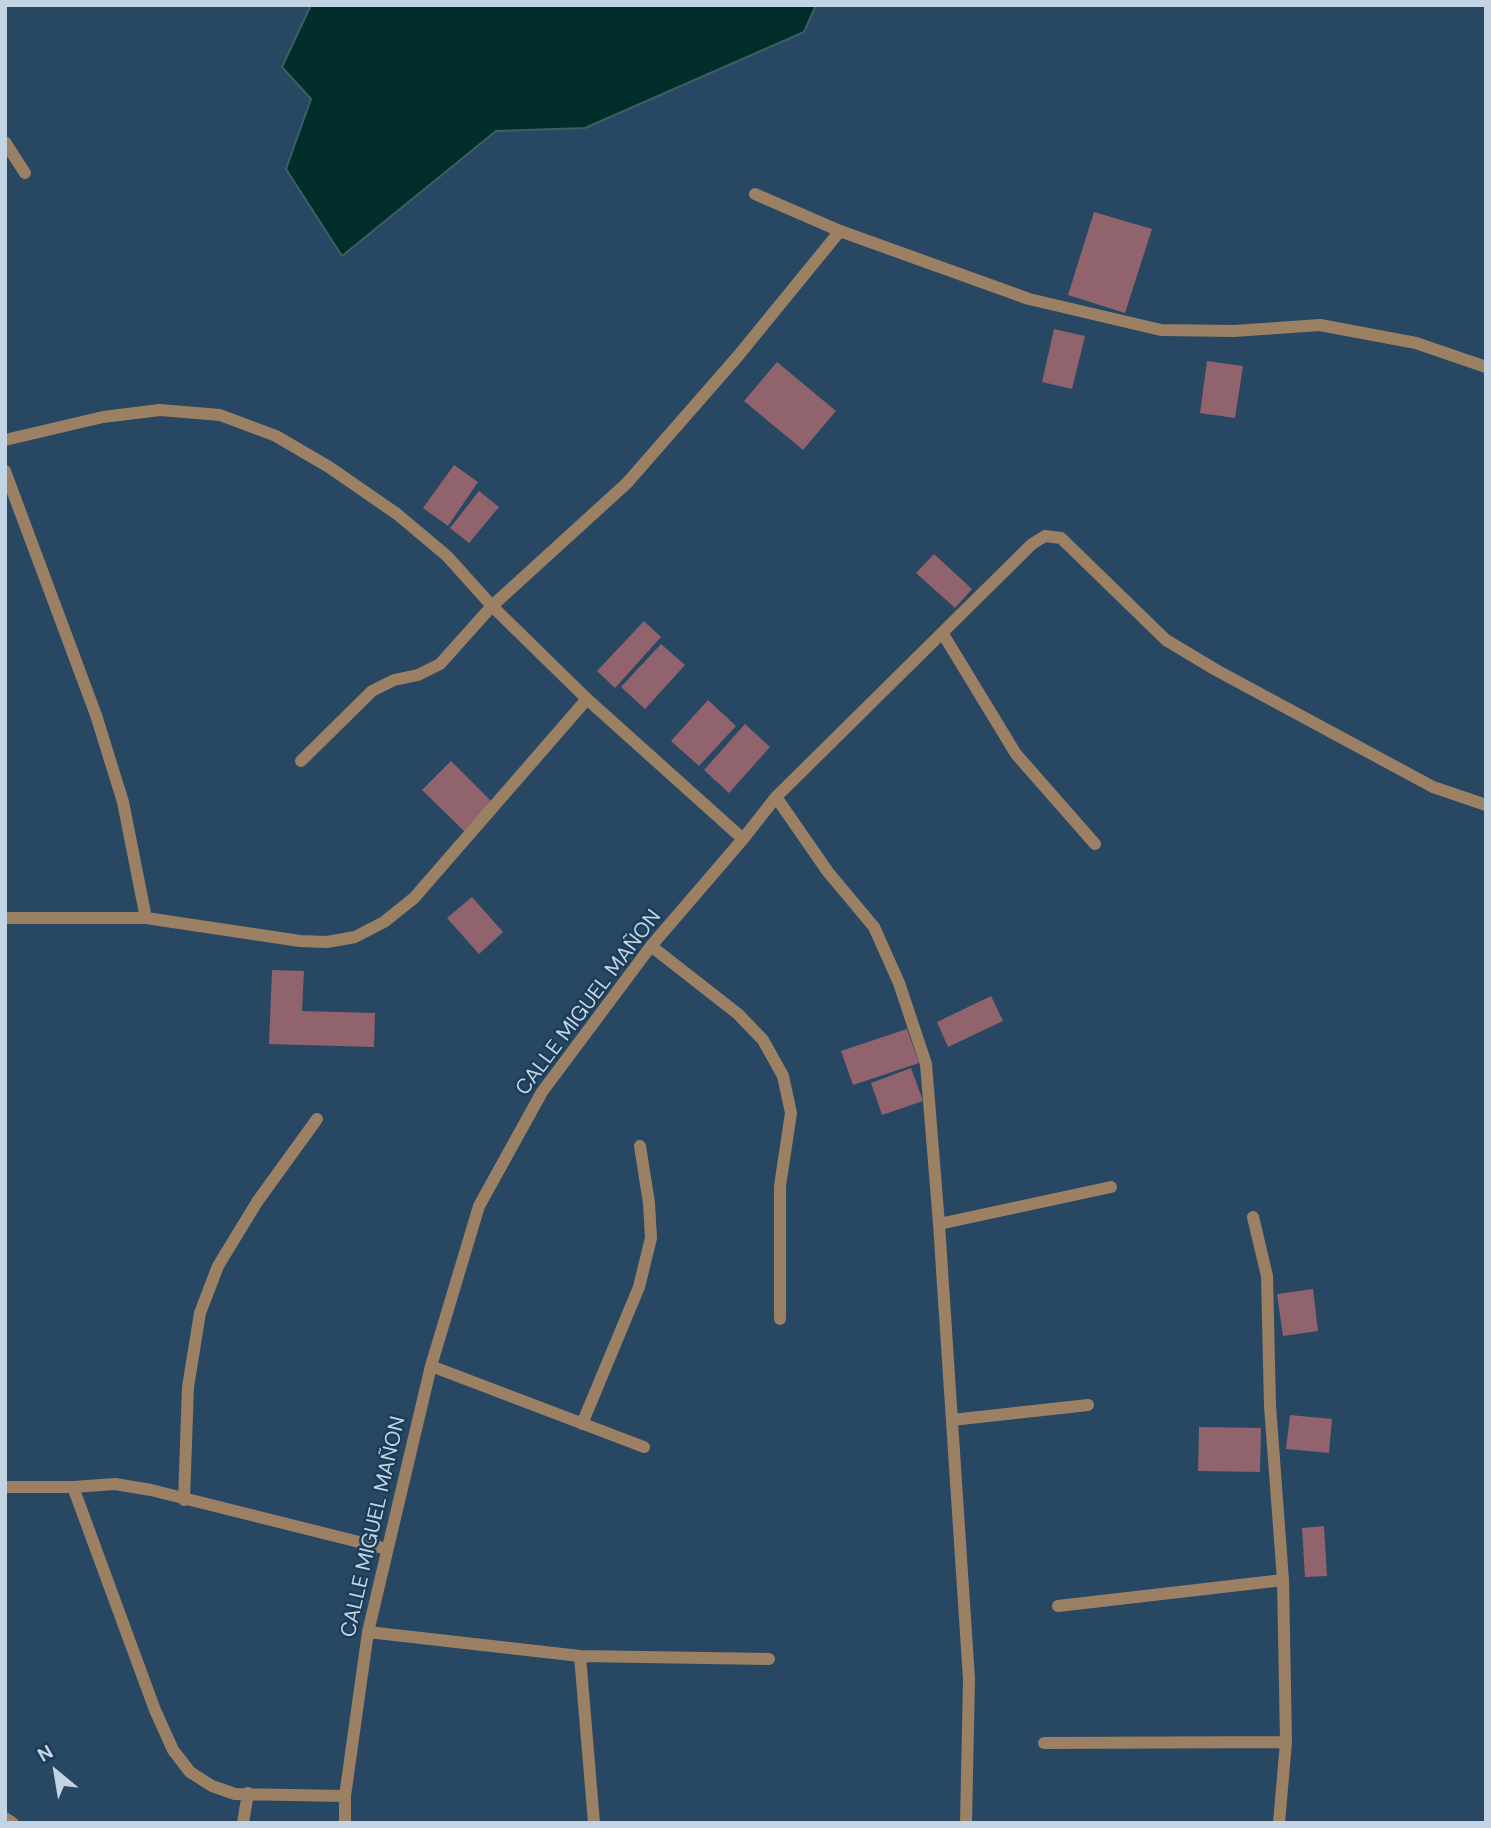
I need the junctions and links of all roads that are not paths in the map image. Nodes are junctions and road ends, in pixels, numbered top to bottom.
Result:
1 (5, 142) edge
2 (25, 173) dead end
3 (755, 194) dead end
4 (840, 231) junction
5 (1486, 367) edge
6 (5, 440) edge
7 (5, 471) edge
8 (492, 606) junction
9 (943, 634) junction
10 (587, 699) junction
11 (301, 761) dead end
12 (776, 797) junction
13 (1486, 805) edge
14 (743, 839) junction
15 (1095, 844) dead end
16 (5, 918) edge
17 (146, 918) junction
18 (651, 946) junction
19 (317, 1119) dead end
20 (640, 1146) dead end
21 (1111, 1187) dead end
22 (1253, 1217) dead end
23 (939, 1224) junction
24 (780, 1319) dead end
25 (431, 1366) junction
26 (1088, 1405) dead end
27 (952, 1420) junction
28 (582, 1424) junction
29 (644, 1447) dead end
30 (5, 1487) edge
31 (73, 1487) junction
32 (184, 1500) junction
33 (387, 1549) junction
34 (1283, 1580) junction
35 (1058, 1606) dead end
36 (368, 1632) junction
37 (580, 1656) junction
38 (769, 1659) dead end
39 (1286, 1742) junction
40 (1044, 1743) dead end
41 (248, 1793) junction
42 (345, 1796) junction
43 (5, 1818) edge
44 (13, 1823) edge
45 (243, 1823) edge
46 (345, 1823) edge
47 (594, 1823) edge
48 (966, 1823) edge
49 (1279, 1823) edge

1 - 2 street
3 - 4 street
4 - 5 street
4 - 8 street
6 - 8 street
7 - 17 street
8 - 10 street
8 - 11 street
9 - 12 street, CALLE MIGUEL MAÑON
9 - 13 street, CALLE MIGUEL MAÑON
9 - 15 street
10 - 14 street
10 - 17 street
12 - 14 street, CALLE MIGUEL MAÑON
12 - 23 street
14 - 18 street, CALLE MIGUEL MAÑON
16 - 17 street
18 - 24 street
18 - 25 street, CALLE MIGUEL MAÑON
19 - 32 street
20 - 28 street
21 - 23 street
22 - 34 street
23 - 27 street
25 - 28 street
25 - 33 street, CALLE MIGUEL MAÑON
26 - 27 street
27 - 48 street
28 - 29 street
30 - 31 street
31 - 32 street
31 - 41 street
32 - 33 street
33 - 36 street, CALLE MIGUEL MAÑON
34 - 35 street
34 - 39 street
36 - 37 street
36 - 42 street, CALLE MIGUEL MAÑON
37 - 38 street
37 - 47 street
39 - 40 street
39 - 49 street
41 - 42 street
41 - 45 street
42 - 46 street, CALLE MIGUEL MAÑON
43 - 44 street

